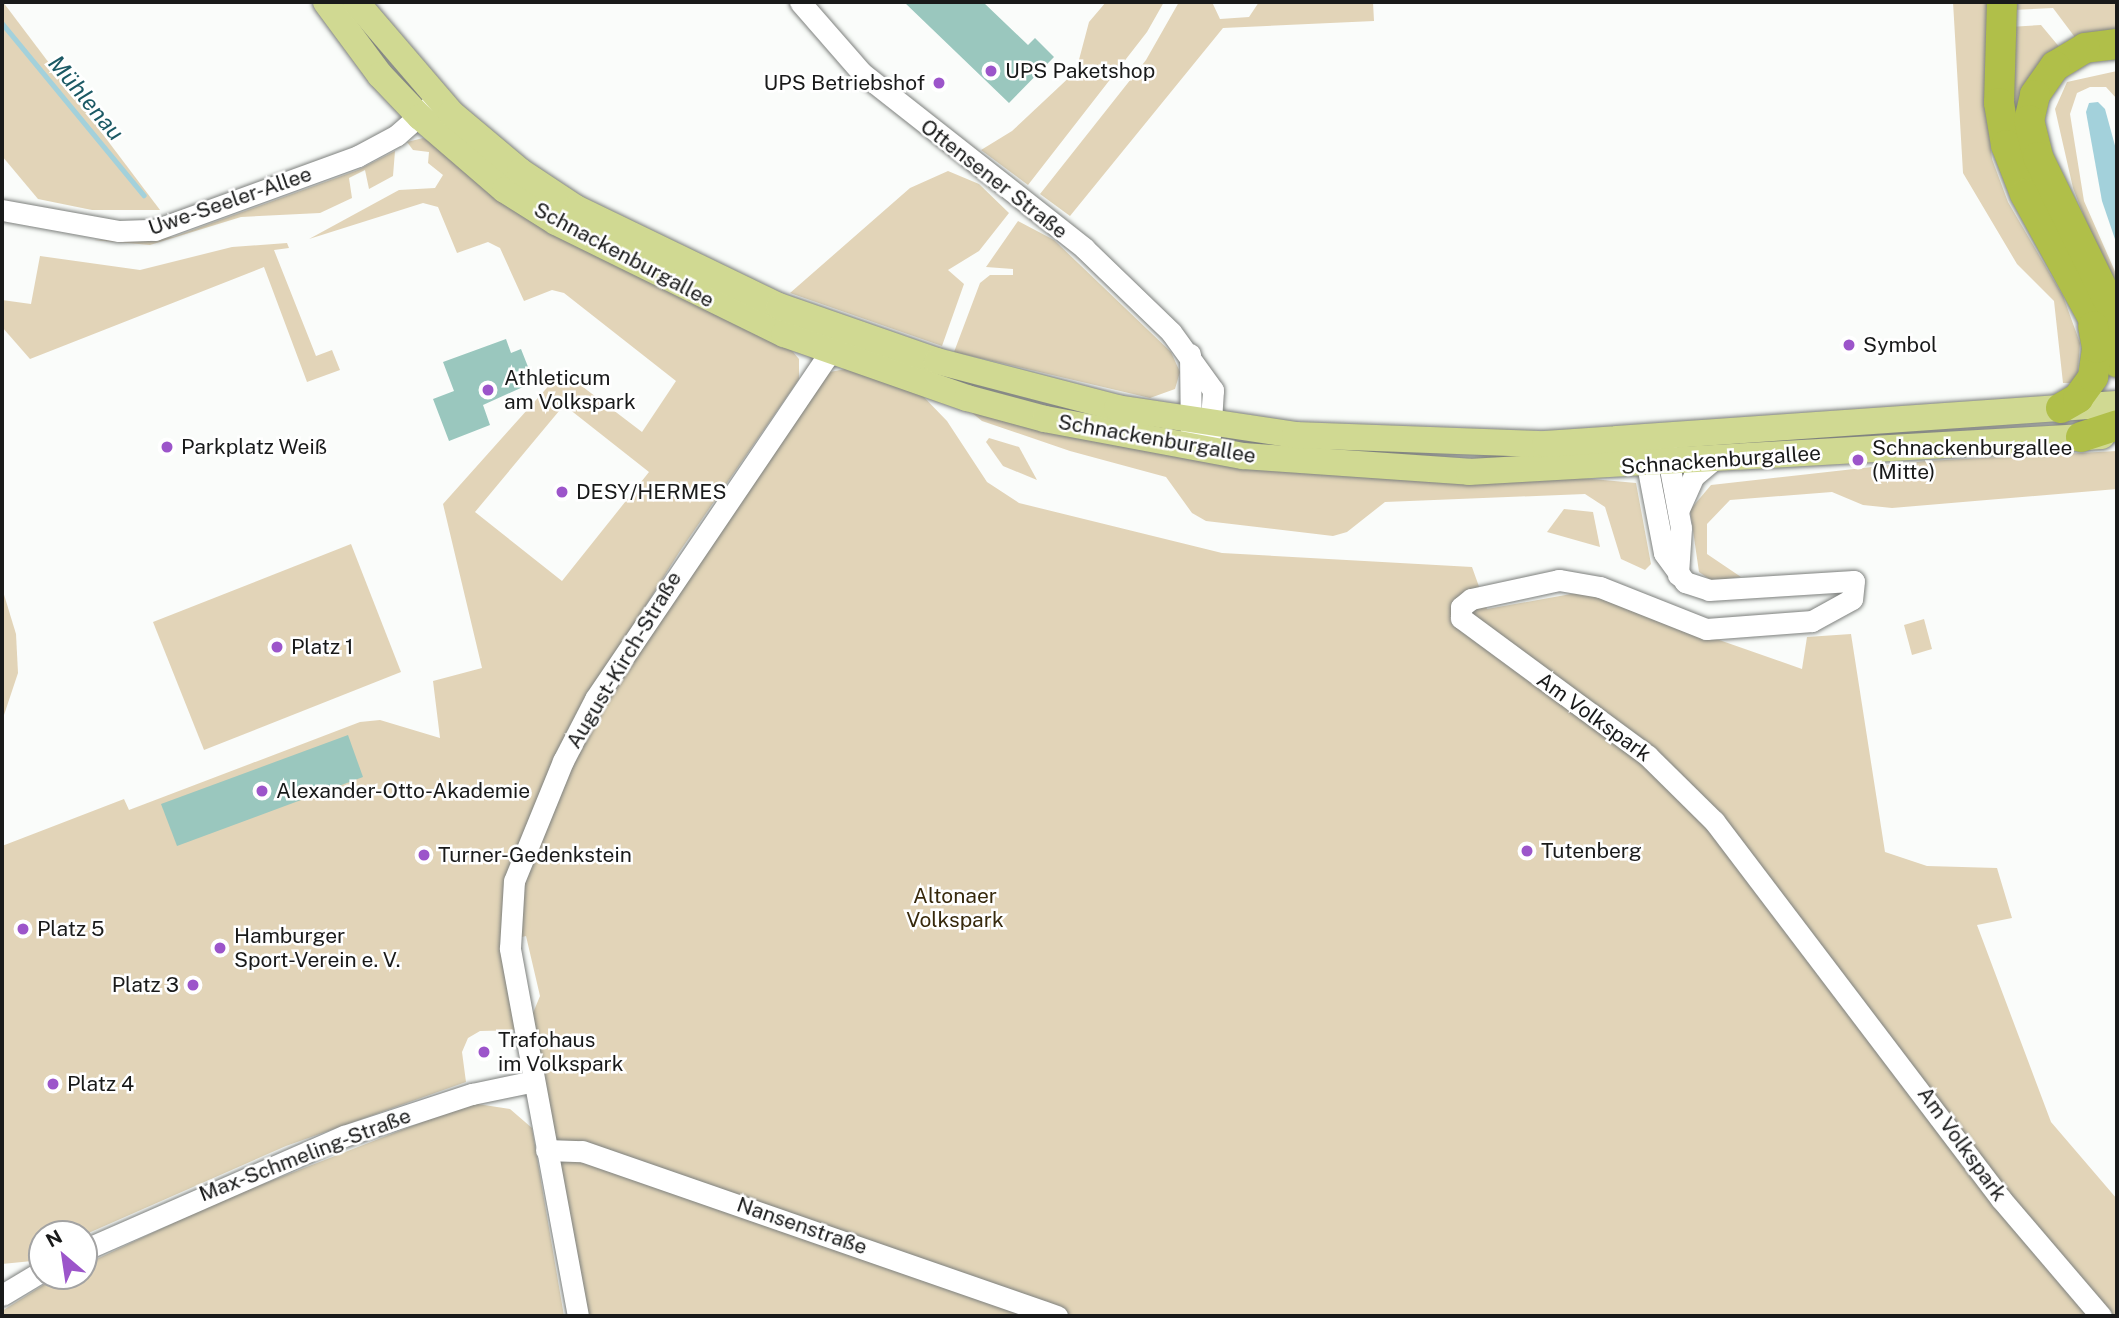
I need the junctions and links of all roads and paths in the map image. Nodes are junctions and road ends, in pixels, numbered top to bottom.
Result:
1 (326, 2) edge
2 (356, 2) edge
3 (800, 2) edge
4 (2002, 2) edge
5 (2117, 44) edge
6 (429, 108) junction
7 (2, 210) edge
8 (2105, 320) edge
9 (834, 339) junction
10 (1190, 354) junction
11 (2117, 362) edge
12 (2117, 404) edge
13 (2061, 408) junction
14 (1188, 421) junction
15 (1214, 425) junction
16 (2117, 425) edge
17 (2117, 435) edge
18 (1653, 436) junction
19 (2081, 437) junction
20 (1199, 449) junction
21 (1712, 461) junction
22 (1657, 464) junction
23 (1679, 509) junction
24 (1678, 575) junction
25 (534, 1081) junction
26 (546, 1150) junction
27 (98, 1244) edge
28 (28, 1280) edge
29 (2, 1296) edge
30 (578, 1316) edge
31 (1057, 1316) edge
32 (2101, 1316) edge

1 - 6 main road, Schnackenburgallee
2 - 6 main road, Schnackenburgallee
3 - 10 street, Ottensener Straße
4 - 8 highway
5 - 8 highway
6 - 7 street, Uwe-Seeler-Allee
6 - 9 main road, Schnackenburgallee
8 - 11 highway
8 - 13 highway
9 - 14 main road, Schnackenburgallee
9 - 20 main road, Schnackenburgallee
9 - 25 street, August-Kirch-Straße
10 - 14 street
10 - 15 street, Ottensener Straße
12 - 13 main road, Schnackenburgallee
13 - 18 main road, Schnackenburgallee
14 - 15 main road, Schnackenburgallee
14 - 20 street
15 - 18 main road, Schnackenburgallee
15 - 20 street
16 - 19 highway
17 - 19 main road, Schnackenburgallee
18 - 22 street
19 - 21 main road, Schnackenburgallee
20 - 22 main road, Schnackenburgallee
21 - 22 main road, Schnackenburgallee
21 - 23 street
22 - 23 street
22 - 24 street
23 - 24 street
24 - 32 street, Am Volkspark
25 - 26 street, August-Kirch-Straße
25 - 27 street, Max-Schmeling-Straße
26 - 30 street, August-Kirch-Straße
26 - 31 street, Nansenstraße
28 - 29 street

